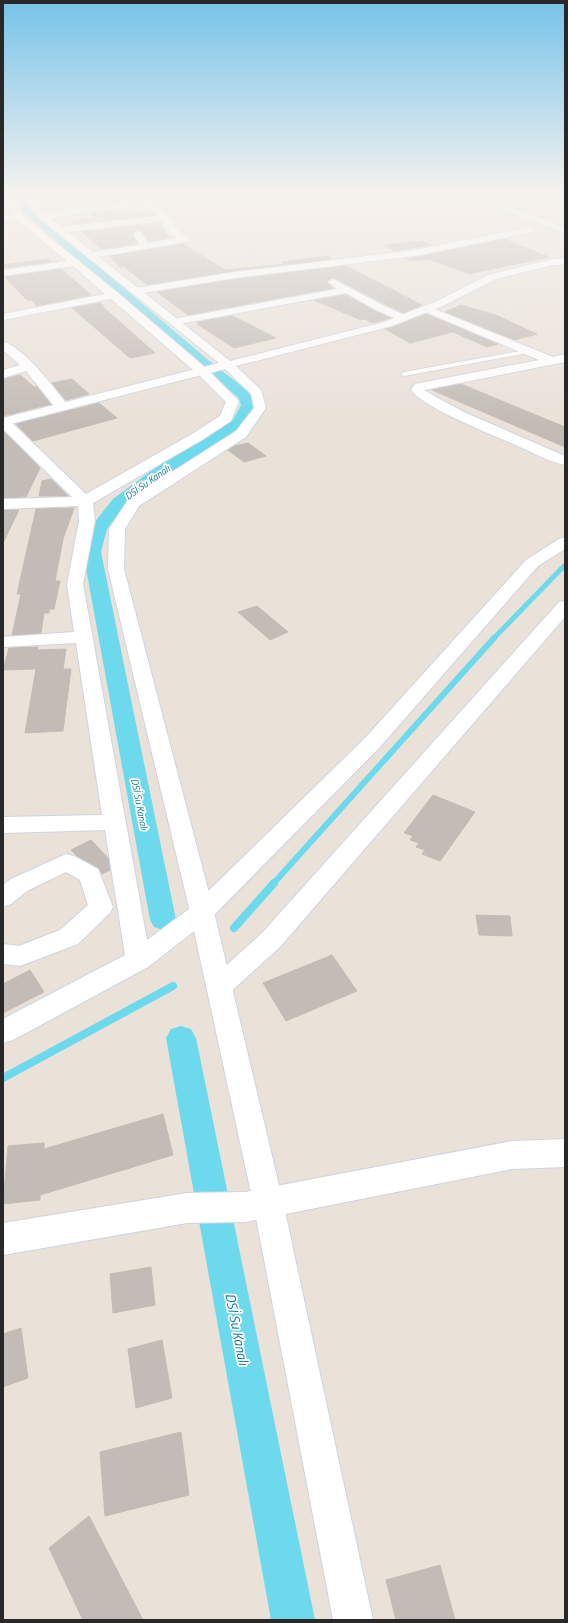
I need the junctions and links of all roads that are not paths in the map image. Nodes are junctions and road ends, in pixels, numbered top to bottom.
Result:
1 (85, 272) edge
2 (112, 272) edge
3 (265, 272) edge
4 (317, 272) edge
5 (511, 272) edge
6 (346, 290) junction
7 (136, 291) junction
8 (114, 295) junction
9 (8, 304) dead end
10 (427, 309) junction
11 (17, 315) junction
12 (3, 318) edge
13 (403, 318) junction
14 (174, 322) junction
15 (3, 345) edge
16 (531, 351) junction
17 (565, 358) edge
18 (550, 360) junction
19 (228, 365) junction
20 (29, 366) junction
21 (203, 372) junction
22 (3, 374) edge
23 (404, 374) dead end
24 (62, 407) junction
25 (3, 422) edge
26 (565, 461) edge
27 (85, 500) junction
28 (3, 504) edge
29 (565, 542) edge
30 (565, 606) edge
31 (84, 637) junction
32 (3, 642) edge
33 (114, 822) junction
34 (3, 825) edge
35 (3, 898) edge
36 (202, 912) junction
37 (3, 954) edge
38 (139, 960) junction
39 (219, 987) junction
40 (3, 1032) edge
41 (565, 1153) edge
42 (256, 1205) junction
43 (3, 1239) edge
44 (353, 1620) edge

1 - 8 street
2 - 7 street
3 - 7 street
4 - 6 street
5 - 10 street
6 - 13 street
6 - 14 street
7 - 14 street
8 - 11 street
8 - 21 street
9 - 11 street
10 - 13 street
10 - 16 street
11 - 12 street
13 - 19 street
14 - 19 street
15 - 20 street
16 - 18 street
16 - 23 lane
17 - 18 street
18 - 26 street
19 - 21 street
19 - 36 street
20 - 22 street
20 - 24 street
21 - 24 street
21 - 27 street
24 - 25 street
25 - 27 street
27 - 28 street
27 - 31 street
29 - 36 street
30 - 39 street
31 - 32 street
31 - 33 street
33 - 34 street
33 - 38 street
35 - 37 street
36 - 38 street
36 - 39 street
38 - 40 street
39 - 42 street
41 - 42 street
42 - 43 street
42 - 44 street

